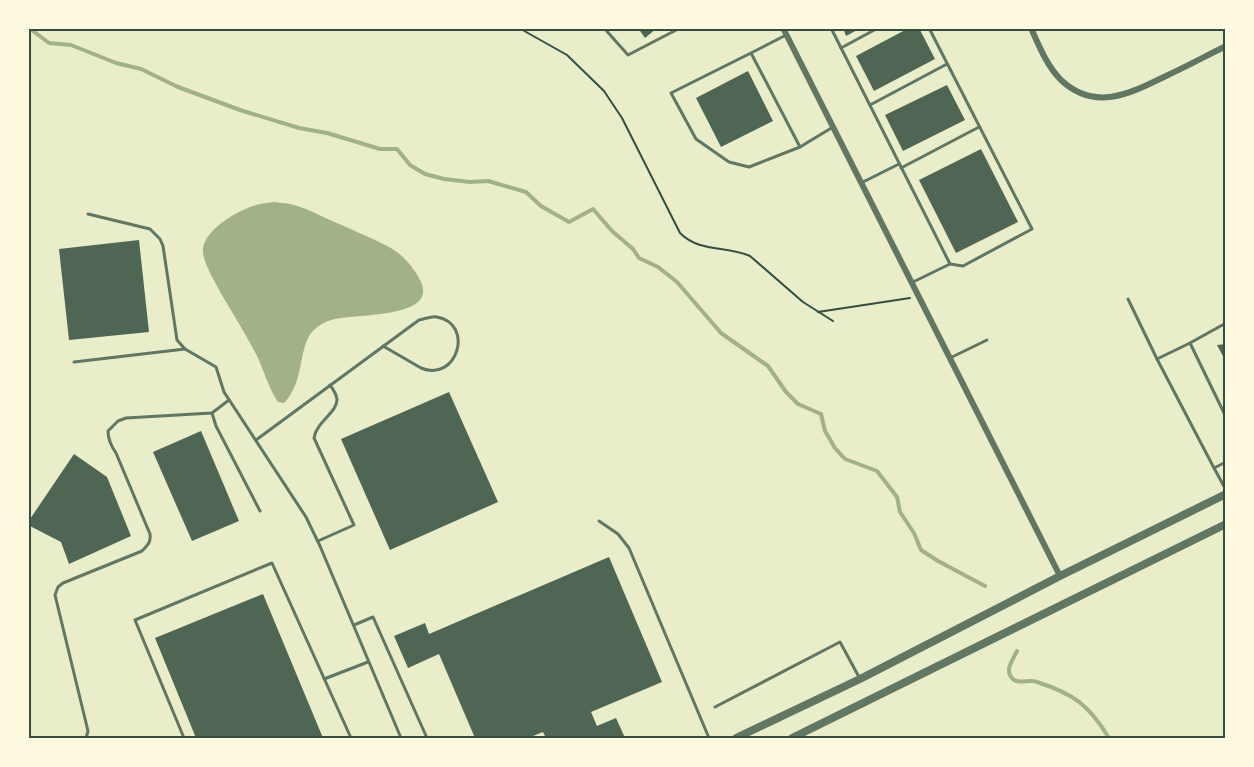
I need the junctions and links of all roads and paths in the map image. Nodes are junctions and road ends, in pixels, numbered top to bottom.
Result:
1 (519, 28) edge
2 (604, 28) edge
3 (680, 28) edge
4 (831, 28) edge
5 (878, 28) edge
6 (929, 28) edge
7 (1030, 28) edge
8 (784, 32) edge
9 (1226, 46) edge
10 (841, 48) junction
11 (751, 53) junction
12 (948, 64) junction
13 (870, 105) junction
14 (980, 127) junction
15 (833, 128) junction
16 (800, 147) junction
17 (900, 166) junction
18 (861, 183) junction
19 (88, 214) dead end
20 (950, 264) junction
21 (912, 283) junction
22 (919, 297) junction
23 (1128, 299) dead end
24 (818, 312) junction
25 (833, 321) dead end
26 (1226, 323) edge
27 (987, 340) dead end
28 (1190, 343) junction
29 (383, 346) junction
30 (185, 349) junction
31 (950, 357) junction
32 (1157, 359) junction
33 (74, 362) dead end
34 (330, 385) junction
35 (230, 400) junction
36 (212, 413) junction
37 (1226, 417) edge
38 (256, 440) junction
39 (1226, 462) edge
40 (1214, 468) junction
41 (1226, 492) edge
42 (260, 511) dead end
43 (599, 521) dead end
44 (1226, 524) edge
45 (318, 541) junction
46 (1060, 576) junction
47 (353, 625) junction
48 (368, 662) junction
49 (324, 679) junction
50 (860, 679) junction
51 (715, 706) dead end
52 (86, 738) edge
53 (184, 738) edge
54 (351, 738) edge
55 (401, 738) edge
56 (427, 738) edge
57 (709, 738) edge
58 (736, 738) edge
59 (792, 738) edge

1 - 24 path
2 - 3 lane
4 - 10 lane
5 - 10 lane
6 - 12 lane
7 - 9 street
8 - 11 lane
8 - 15 street
10 - 13 lane
11 - 16 lane
11 - 16 lane
12 - 13 lane
12 - 14 lane
13 - 17 lane
14 - 17 lane
14 - 20 lane
15 - 16 lane
15 - 18 street
17 - 18 lane
17 - 20 lane
18 - 21 street
19 - 30 lane
20 - 21 lane
21 - 22 street
22 - 24 path
22 - 31 street
23 - 32 lane
24 - 25 path
26 - 28 lane
27 - 31 lane
28 - 32 lane
28 - 37 lane
29 - 29 lane
29 - 34 lane
30 - 33 lane
30 - 35 lane
31 - 46 street
32 - 40 lane
34 - 38 lane
34 - 45 lane
35 - 36 lane
35 - 38 lane
36 - 42 lane
36 - 52 lane
38 - 45 lane
39 - 40 lane
40 - 41 lane
41 - 46 street
43 - 57 lane
44 - 59 street
45 - 47 lane
46 - 50 street
47 - 48 lane
47 - 56 lane
48 - 49 lane
48 - 55 lane
49 - 53 lane
49 - 54 lane
50 - 51 lane
50 - 58 street

